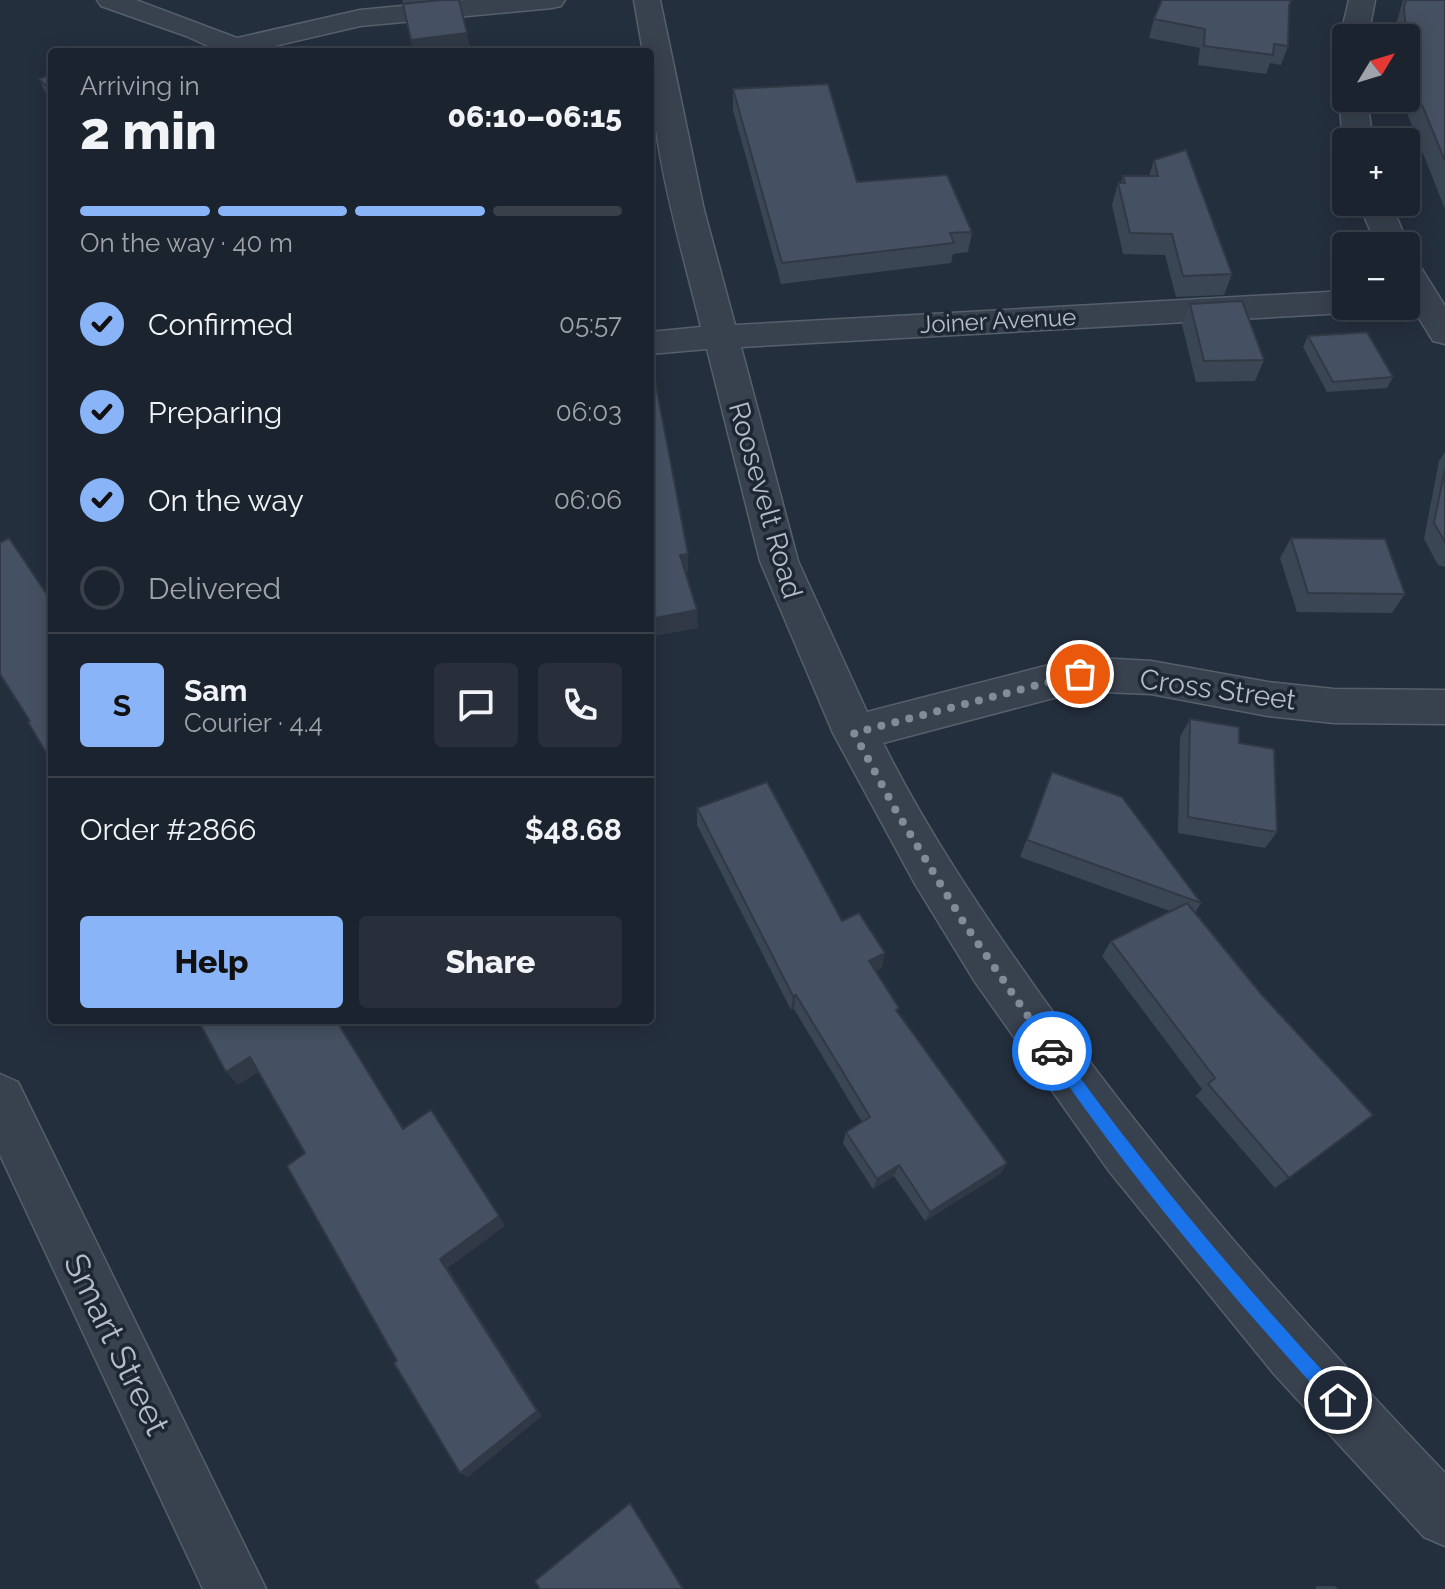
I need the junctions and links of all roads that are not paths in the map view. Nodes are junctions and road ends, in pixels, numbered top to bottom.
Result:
1 (110, 0) edge
2 (552, 0) edge
3 (647, 0) edge
4 (1362, 0) edge
5 (1357, 24) edge
6 (230, 48) edge
7 (242, 48) edge
8 (1420, 291) edge
9 (1332, 303) edge
10 (1445, 333) edge
11 (719, 337) junction
12 (654, 343) edge
13 (1445, 707) edge
14 (854, 733) junction
15 (0, 1099) edge
16 (1445, 1516) edge
17 (235, 1589) edge

1 - 6 street
2 - 7 street
3 - 11 street, Roosevelt Road
4 - 5 street
8 - 10 street
9 - 11 street, Joiner Avenue
11 - 12 street, Joiner Avenue
11 - 14 street, Roosevelt Road
13 - 14 street, Cross Street
14 - 16 street, Roosevelt Road
15 - 17 street, Smart Street

